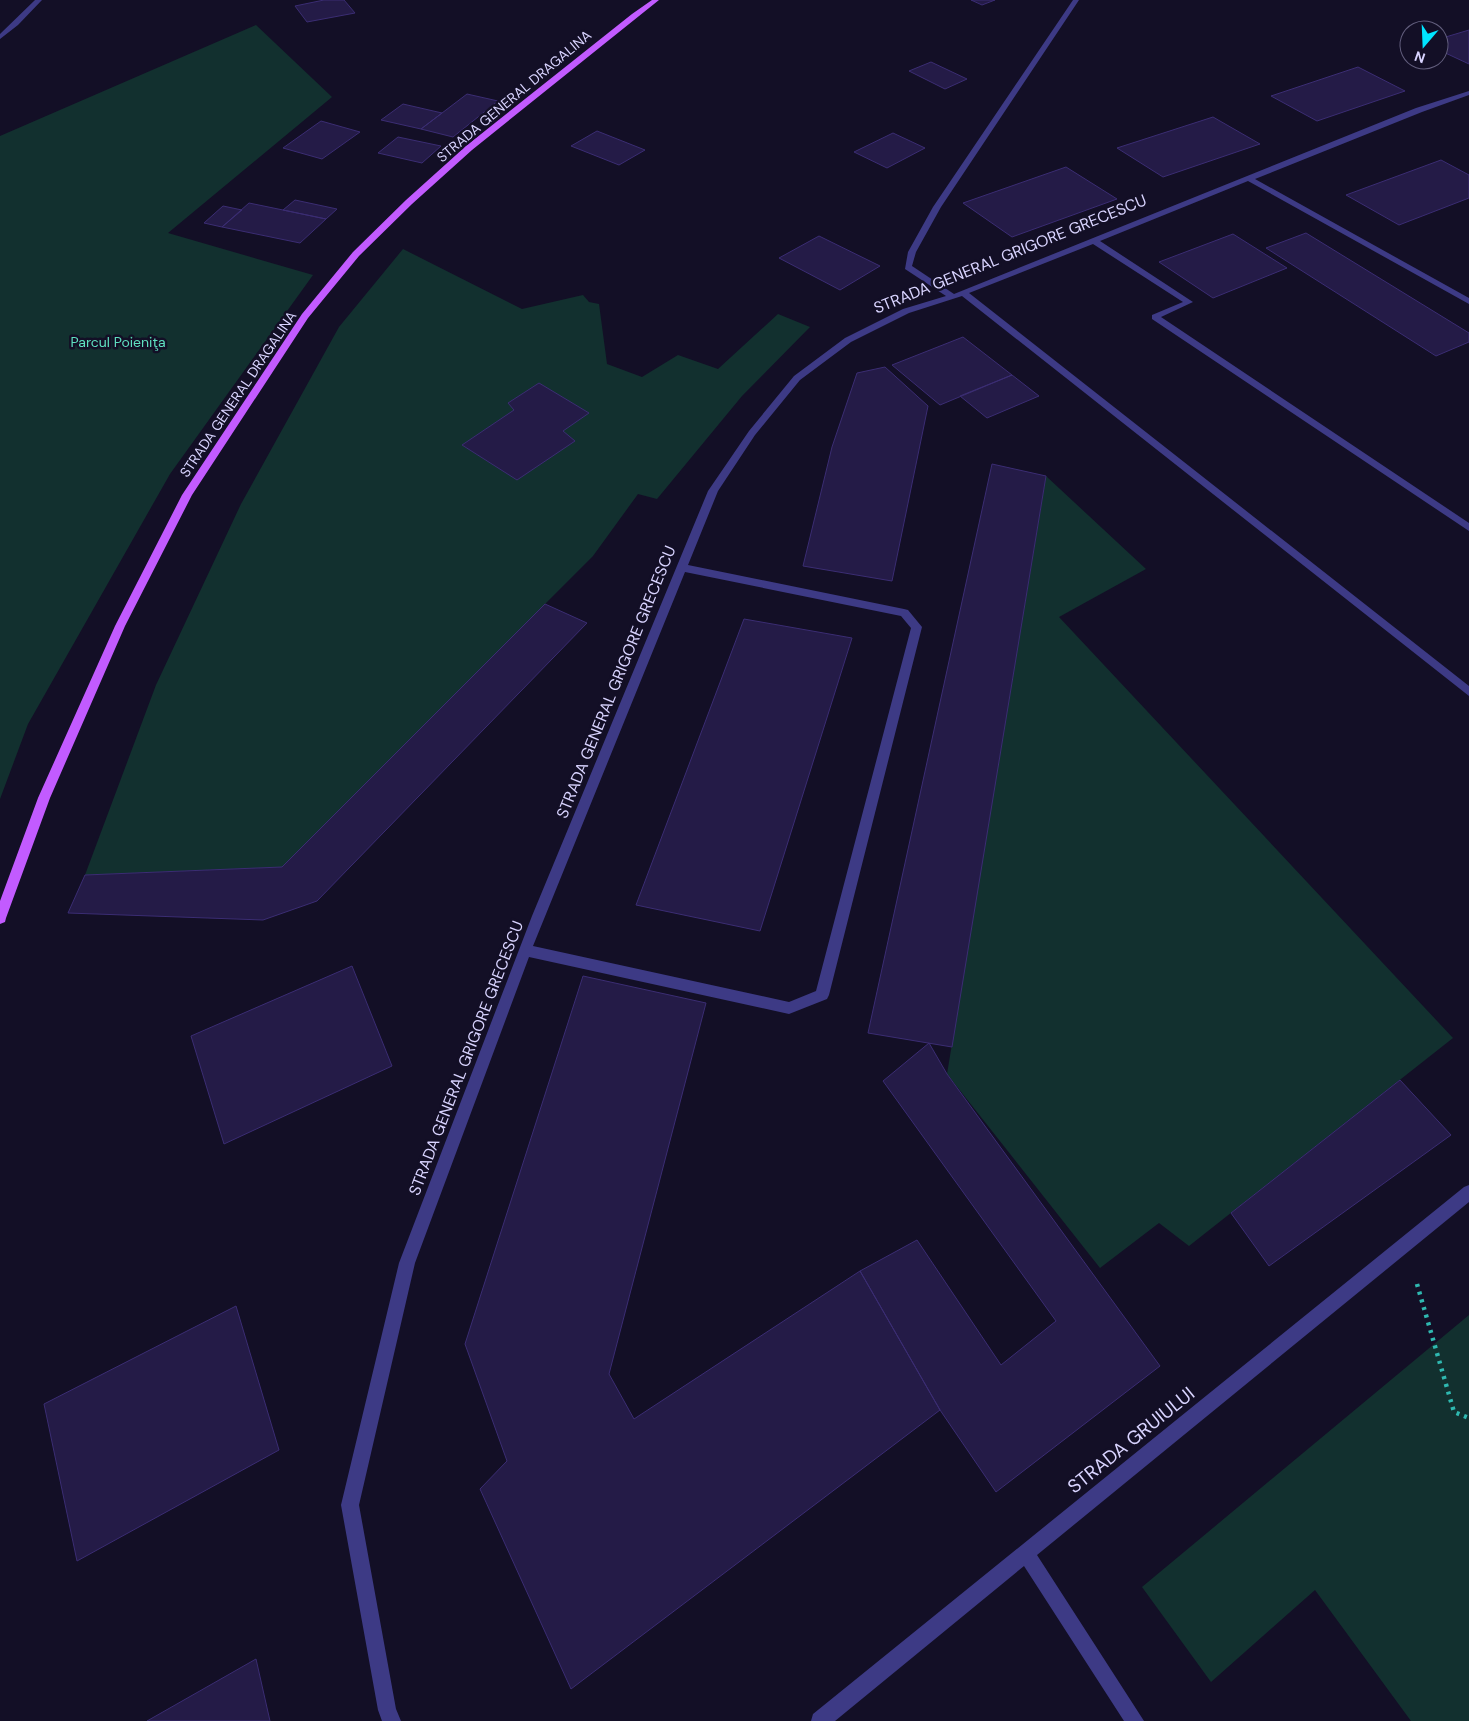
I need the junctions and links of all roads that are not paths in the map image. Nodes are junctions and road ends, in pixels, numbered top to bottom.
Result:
1 (39, 0) edge
2 (656, 0) edge
3 (1076, 0) edge
4 (0, 37) edge
5 (1469, 93) edge
6 (1248, 178) junction
7 (1093, 240) junction
8 (957, 294) junction
9 (1469, 301) edge
10 (1469, 528) edge
11 (682, 568) junction
12 (1469, 692) edge
13 (0, 918) edge
14 (526, 950) junction
15 (1469, 1192) edge
16 (1026, 1553) junction
17 (392, 1721) edge
18 (820, 1721) edge
19 (1135, 1721) edge

1 - 4 street
2 - 13 main road, STRADA GENERAL DRAGALINA
3 - 8 street
5 - 6 street, STRADA GENERAL GRIGORE GRECESCU
6 - 7 street, STRADA GENERAL GRIGORE GRECESCU
6 - 9 street
7 - 8 street, STRADA GENERAL GRIGORE GRECESCU
7 - 10 street
8 - 11 street, STRADA GENERAL GRIGORE GRECESCU
8 - 12 street
11 - 14 street, STRADA GENERAL GRIGORE GRECESCU
11 - 14 street
14 - 17 street, STRADA GENERAL GRIGORE GRECESCU
15 - 16 street, STRADA GRUIULUI
16 - 18 street, STRADA GRUIULUI
16 - 19 street

